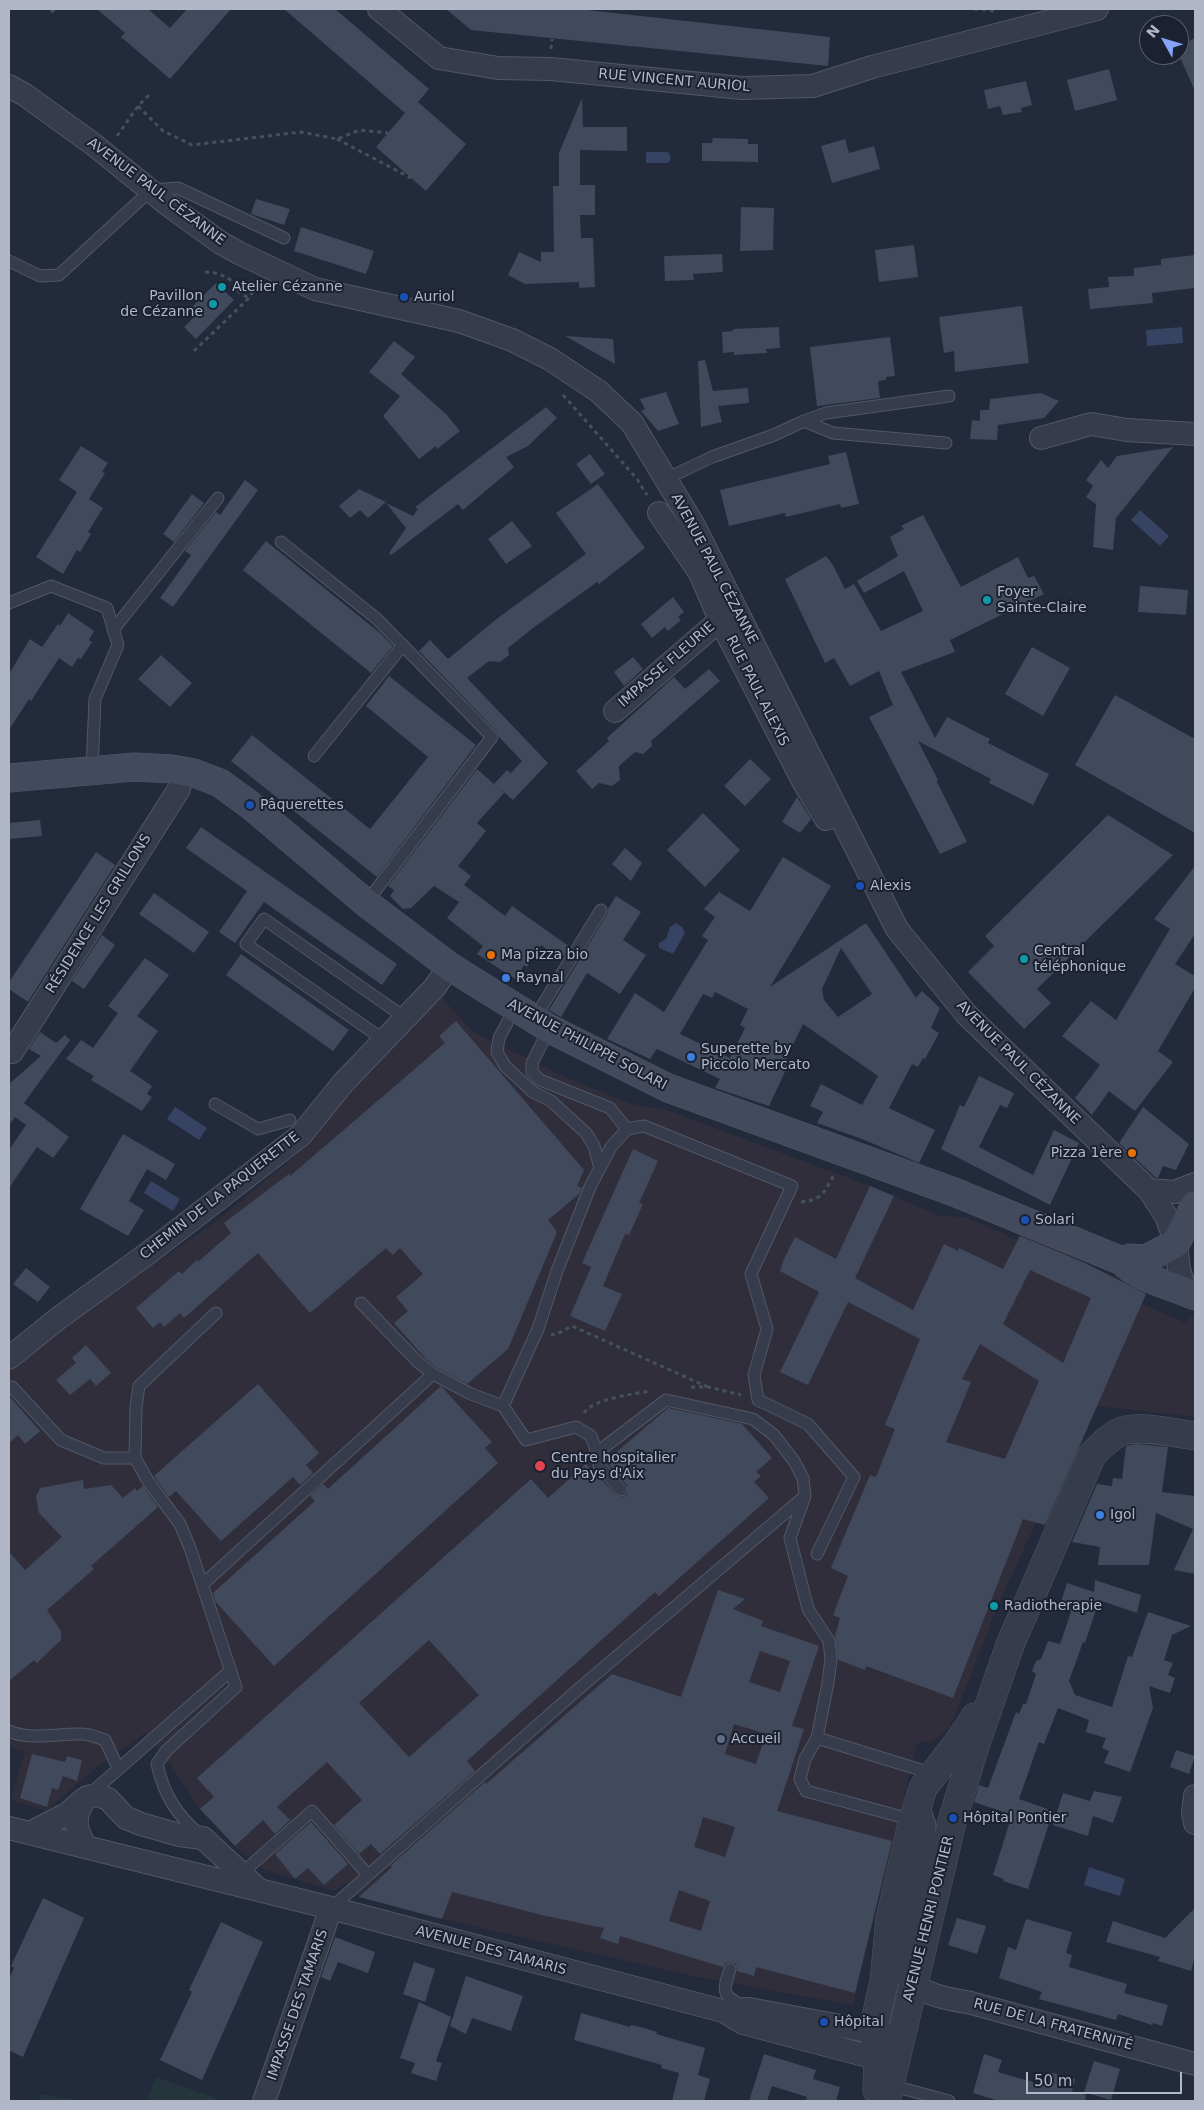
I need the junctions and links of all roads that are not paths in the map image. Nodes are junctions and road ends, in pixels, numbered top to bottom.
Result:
1 (379, 9) edge
2 (1097, 9) edge
3 (9, 86) edge
4 (150, 190) junction
5 (284, 238) dead end
6 (9, 262) edge
7 (949, 396) dead end
8 (804, 421) junction
9 (1195, 434) edge
10 (1041, 438) dead end
11 (946, 443) dead end
12 (666, 479) junction
13 (218, 498) dead end
14 (659, 512) road end
15 (281, 542) dead end
16 (9, 603) edge
17 (720, 620) junction
18 (113, 630) junction
19 (402, 644) junction
20 (615, 711) dead end
21 (314, 756) dead end
22 (92, 770) junction
23 (183, 771) junction
24 (9, 778) edge
25 (863, 863) junction
26 (366, 903) junction
27 (601, 910) dead end
28 (449, 966) junction
29 (404, 1018) junction
30 (533, 1019) junction
31 (384, 1040) junction
32 (9, 1049) edge
33 (215, 1104) dead end
34 (290, 1120) dead end
35 (628, 1129) junction
36 (600, 1168) junction
37 (1195, 1184) edge
38 (1149, 1190) junction
39 (1195, 1205) edge
40 (1176, 1243) junction
41 (1122, 1261) junction
42 (1191, 1294) edge
43 (361, 1303) dead end
44 (216, 1313) dead end
45 (9, 1358) edge
46 (433, 1374) junction
47 (12, 1387) dead end
48 (503, 1406) junction
49 (1195, 1436) edge
50 (598, 1455) junction
51 (135, 1458) junction
52 (621, 1490) dead end
53 (805, 1496) junction
54 (817, 1554) dead end
55 (202, 1585) junction
56 (230, 1671) junction
57 (997, 1682) junction
58 (9, 1731) edge
59 (817, 1738) junction
60 (135, 1755) junction
61 (157, 1764) junction
62 (118, 1768) junction
63 (929, 1781) junction
64 (1195, 1796) edge
65 (88, 1797) junction
66 (913, 1820) junction
67 (1195, 1823) edge
68 (20, 1831) edge
69 (203, 1838) junction
70 (85, 1846) junction
71 (945, 1854) junction
72 (234, 1867) junction
73 (368, 1875) junction
74 (211, 1878) junction
75 (259, 1891) junction
76 (331, 1908) junction
77 (906, 1935) junction
78 (730, 1969) dead end
79 (913, 1983) junction
80 (749, 2009) junction
81 (723, 2012) junction
82 (885, 2064) edge
83 (1195, 2064) edge
84 (942, 2097) edge
85 (264, 2101) edge

1 - 2 street, RUE VINCENT AURIOL
3 - 4 street, AVENUE PAUL CÉZANNE
4 - 5 lane
4 - 6 lane
4 - 12 street, AVENUE PAUL CÉZANNE
7 - 8 lane
8 - 11 lane
8 - 12 lane
9 - 10 street
12 - 25 street, AVENUE PAUL CÉZANNE
13 - 18 lane
14 - 17 street, RUE PAUL ALEXIS
15 - 19 lane
16 - 18 lane
17 - 20 street, IMPASSE FLEURIE
17 - 25 street, RUE PAUL ALEXIS
18 - 22 lane
19 - 21 lane
19 - 26 lane
22 - 23 main road, AVENUE PHILIPPE SOLARI
22 - 24 main road, AVENUE PHILIPPE SOLARI
23 - 26 main road, AVENUE PHILIPPE SOLARI
23 - 32 street, RÉSIDENCE LES GRILLONS
25 - 38 street, AVENUE PAUL CÉZANNE
26 - 28 main road, AVENUE PHILIPPE SOLARI
27 - 30 lane
28 - 29 street, CHEMIN DE LA PAQUERETTE
28 - 30 main road, AVENUE PHILIPPE SOLARI
29 - 31 street, CHEMIN DE LA PAQUERETTE
29 - 31 lane
30 - 35 lane
30 - 36 lane
30 - 41 main road, AVENUE PHILIPPE SOLARI
31 - 45 street, CHEMIN DE LA PAQUERETTE
33 - 34 lane
35 - 36 lane
35 - 54 lane
36 - 48 lane
37 - 38 street
38 - 40 street, AVENUE PAUL CÉZANNE
39 - 40 main road
40 - 41 main road
40 - 42 street, AVENUE PAUL CÉZANNE
41 - 42 main road, AVENUE PHILIPPE SOLARI
43 - 46 lane
44 - 51 lane
46 - 48 lane
46 - 55 lane
47 - 51 lane
48 - 50 lane
49 - 57 street, AVENUE HENRI PONTIER
50 - 52 lane
50 - 53 lane
51 - 55 lane
53 - 59 lane
53 - 73 lane
55 - 56 lane
56 - 60 lane
56 - 61 lane
57 - 63 street, AVENUE HENRI PONTIER
57 - 71 street, AVENUE HENRI PONTIER
58 - 62 lane
59 - 63 lane
59 - 66 lane
60 - 61 lane
60 - 62 lane
61 - 69 lane
62 - 65 lane
63 - 66 street, AVENUE HENRI PONTIER
63 - 71 street
63 - 77 lane
64 - 67 street
65 - 68 street, AVENUE DES TAMARIS
65 - 69 street
65 - 70 street
66 - 77 street, AVENUE HENRI PONTIER
68 - 70 street, AVENUE DES TAMARIS
69 - 72 street
70 - 74 street, AVENUE DES TAMARIS
71 - 77 street, AVENUE HENRI PONTIER
72 - 73 lane
72 - 74 lane
72 - 75 street
73 - 76 lane
74 - 75 street, AVENUE DES TAMARIS
75 - 76 street, AVENUE DES TAMARIS
76 - 81 street, AVENUE DES TAMARIS
76 - 85 street, IMPASSE DES TAMARIS
77 - 79 street, AVENUE HENRI PONTIER
77 - 82 street, AVENUE HENRI PONTIER
78 - 80 lane
79 - 82 street, AVENUE HENRI PONTIER
79 - 83 street, RUE DE LA FRATERNITÉ
80 - 81 street, AVENUE DES TAMARIS
80 - 82 street, AVENUE DES TAMARIS
81 - 82 street, AVENUE DES TAMARIS
82 - 84 lane

